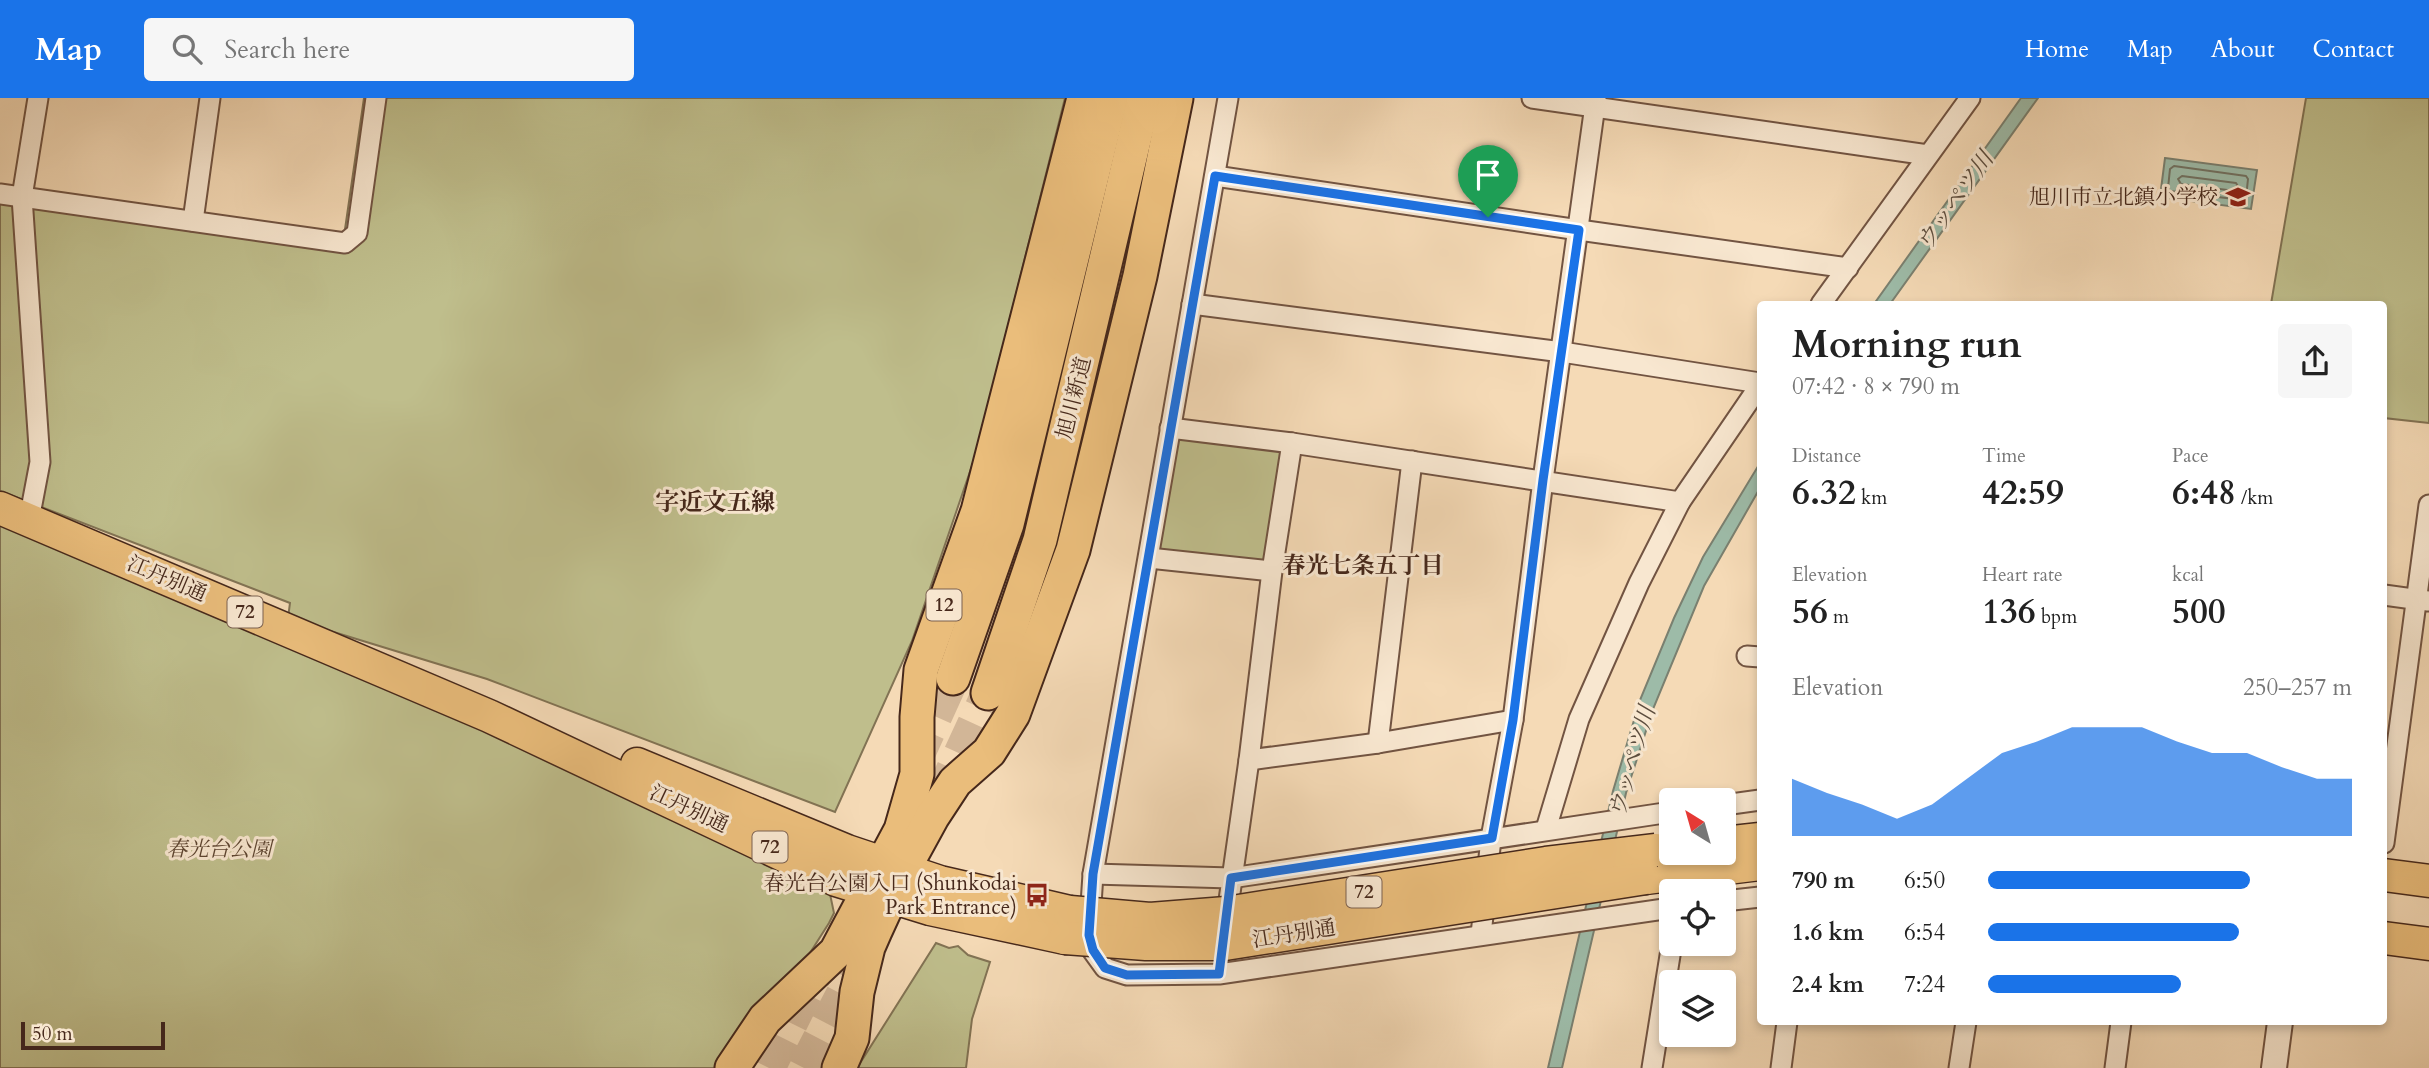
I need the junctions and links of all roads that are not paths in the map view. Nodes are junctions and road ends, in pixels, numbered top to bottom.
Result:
1 (37, 98) edge
2 (210, 98) edge
3 (376, 98) edge
4 (1084, 98) edge
5 (1111, 98) edge
6 (1144, 98) edge
7 (1176, 98) edge
8 (1228, 98) edge
9 (1531, 98) edge
10 (1970, 98) edge
11 (1595, 103) edge
12 (1928, 155) junction
13 (1215, 176) junction
14 (0, 194) edge
15 (22, 197) junction
16 (193, 221) junction
17 (1579, 230) junction
18 (1848, 268) junction
19 (1823, 301) edge
20 (1192, 304) junction
21 (1562, 352) junction
22 (1757, 384) edge
23 (1757, 388) edge
24 (1170, 428) junction
25 (1292, 443) junction
26 (1412, 461) junction
27 (1543, 480) junction
28 (1680, 502) junction
29 (2429, 505) edge
30 (0, 508) edge
31 (29, 520) junction
32 (1149, 558) junction
33 (1272, 571) junction
34 (2387, 595) edge
35 (2423, 600) edge
36 (953, 678) tunnel mouth
37 (988, 693) tunnel mouth
38 (1513, 720) junction
39 (1378, 743) junction
40 (1249, 760) junction
41 (1757, 800) edge
42 (1736, 803) edge
43 (1659, 814) edge
44 (2387, 824) edge
45 (1552, 828) junction
46 (1492, 838) junction
47 (1757, 839) edge
48 (1736, 841) edge
49 (1658, 859) edge
50 (1757, 864) edge
51 (1093, 874) junction
52 (2387, 875) edge
53 (1231, 878) junction
54 (887, 880) junction
55 (2429, 881) edge
56 (1757, 897) edge
57 (1736, 900) edge
58 (1659, 910) edge
59 (1481, 935) junction
60 (2387, 937) edge
61 (2429, 944) edge
62 (1670, 956) edge
63 (1219, 974) junction
64 (1787, 1025) edge
65 (1966, 1025) edge
66 (2121, 1025) edge
67 (2280, 1025) edge
68 (732, 1068) edge
69 (839, 1068) edge
70 (1652, 1068) edge
71 (1781, 1068) edge
72 (1959, 1068) edge
73 (2115, 1068) edge
74 (2274, 1068) edge

1 - 15 street
2 - 16 street
3 - 16 street
4 - 54 highway, 12
5 - 36 highway, 旭川新道 / 12
6 - 37 highway, 旭川新道
7 - 54 highway, 12
8 - 13 street
9 - 11 street
10 - 12 street
11 - 12 street
11 - 17 street
12 - 18 street
13 - 17 street
13 - 20 street
14 - 15 street
15 - 16 street
15 - 31 street
17 - 18 street
17 - 21 street
18 - 19 street
20 - 21 street
20 - 24 street
21 - 22 street
21 - 27 street
23 - 28 street
24 - 25 street
24 - 32 street
25 - 26 street
25 - 33 street
26 - 27 street
26 - 39 street
27 - 28 street
27 - 38 street
28 - 45 street
29 - 35 street
30 - 31 main road, 江丹別通 / 72
31 - 54 main road, 江丹別通 / 72
32 - 33 street
32 - 51 street
33 - 40 street
34 - 35 street
35 - 44 street
38 - 39 street
38 - 46 street
39 - 40 street
40 - 53 street
41 - 42 street
43 - 45 street
45 - 46 street
46 - 53 street
46 - 59 street
47 - 48 main road
49 - 50 main road, 江丹別通 / 72
49 - 54 main road, 江丹別通 / 72, bridge
51 - 53 street
51 - 63 street
52 - 55 main road
53 - 63 street
54 - 68 highway, 12
54 - 69 highway, 12
56 - 57 street
58 - 59 street
59 - 63 street
60 - 61 main road
62 - 70 street
64 - 71 street
65 - 72 street
66 - 73 street
67 - 74 street

